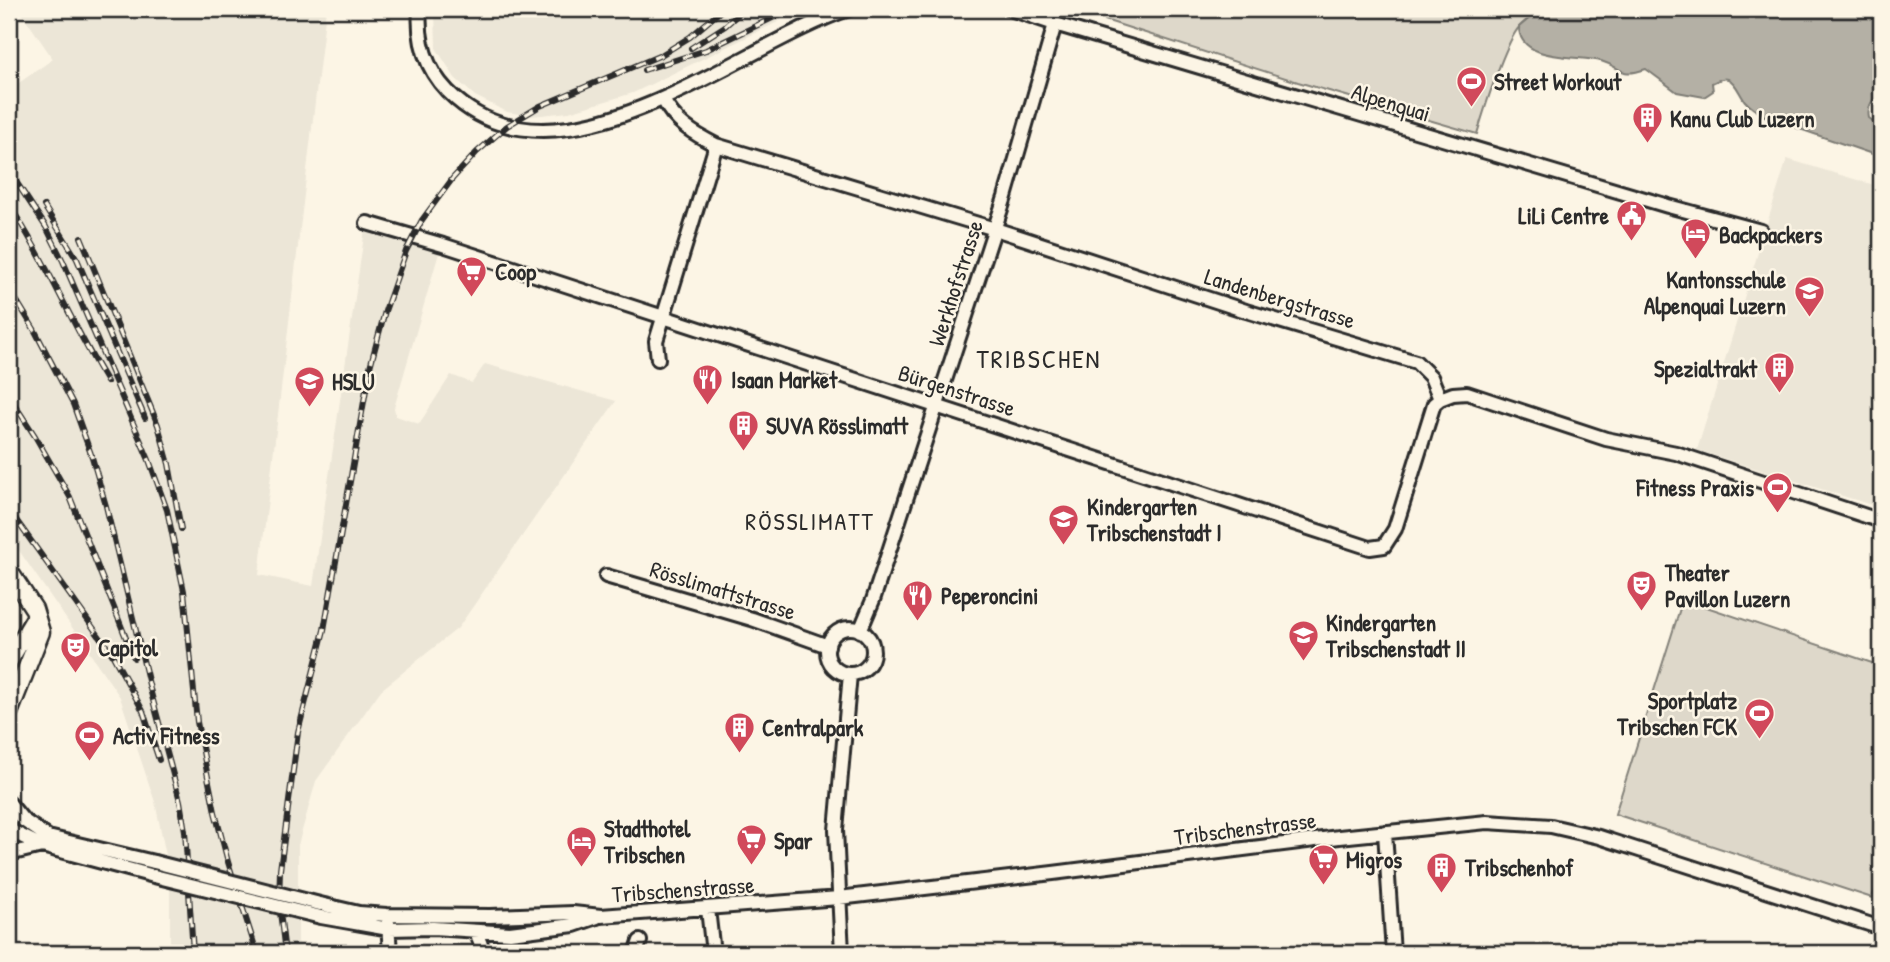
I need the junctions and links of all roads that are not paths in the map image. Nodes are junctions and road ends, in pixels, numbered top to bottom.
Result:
1 (420, 9) edge
2 (849, 9) edge
3 (1010, 9) edge
4 (1055, 24) junction
5 (663, 99) junction
6 (716, 145) junction
7 (367, 223) dead end
8 (995, 229) junction
9 (1761, 231) dead end
10 (664, 318) junction
11 (657, 359) dead end
12 (1440, 399) junction
13 (938, 406) junction
14 (1881, 521) edge
15 (9, 571) edge
16 (606, 576) dead end
17 (36, 616) junction
18 (860, 631) junction
19 (828, 646) junction
20 (10, 657) edge
21 (850, 674) junction
22 (9, 713) edge
23 (9, 803) edge
24 (9, 830) edge
25 (1385, 832) junction
26 (42, 846) junction
27 (9, 854) edge
28 (154, 869) junction
29 (839, 898) junction
30 (708, 909) junction
31 (321, 910) junction
32 (387, 915) junction
33 (601, 916) junction
34 (389, 929) junction
35 (1881, 929) edge
36 (476, 931) junction
37 (390, 953) edge
38 (484, 953) edge
39 (713, 953) edge
40 (842, 953) edge
41 (1393, 953) edge

1 - 5 street
2 - 5 street
3 - 4 street, Alpenquai
4 - 8 street, Werkhofstrasse
4 - 9 street, Alpenquai
5 - 6 street, Landenbergstrasse
6 - 8 street, Landenbergstrasse
6 - 10 street
7 - 10 street, Bürgenstrasse
8 - 12 street, Landenbergstrasse
8 - 13 street, Werkhofstrasse
10 - 11 street
10 - 13 street, Bürgenstrasse
12 - 13 street, Bürgenstrasse
12 - 14 street
13 - 18 street, Werkhofstrasse
15 - 17 main road
16 - 19 street, Rösslimattstrasse
17 - 20 main road
17 - 22 main road
18 - 19 street
18 - 21 street
19 - 21 street
21 - 29 street
23 - 28 street
24 - 26 street
25 - 29 street, Tribschenstrasse
25 - 35 street, Tribschenstrasse
25 - 41 street
26 - 27 street
26 - 28 street
28 - 31 street, bridge
29 - 30 street, Tribschenstrasse
29 - 40 street
30 - 33 street, Tribschenstrasse
30 - 39 street
31 - 32 street, Tribschenstrasse
31 - 34 street, Tribschenstrasse
32 - 33 street, Tribschenstrasse
32 - 34 street
33 - 36 street, Tribschenstrasse
34 - 36 street, Tribschenstrasse
34 - 37 street
36 - 38 street

